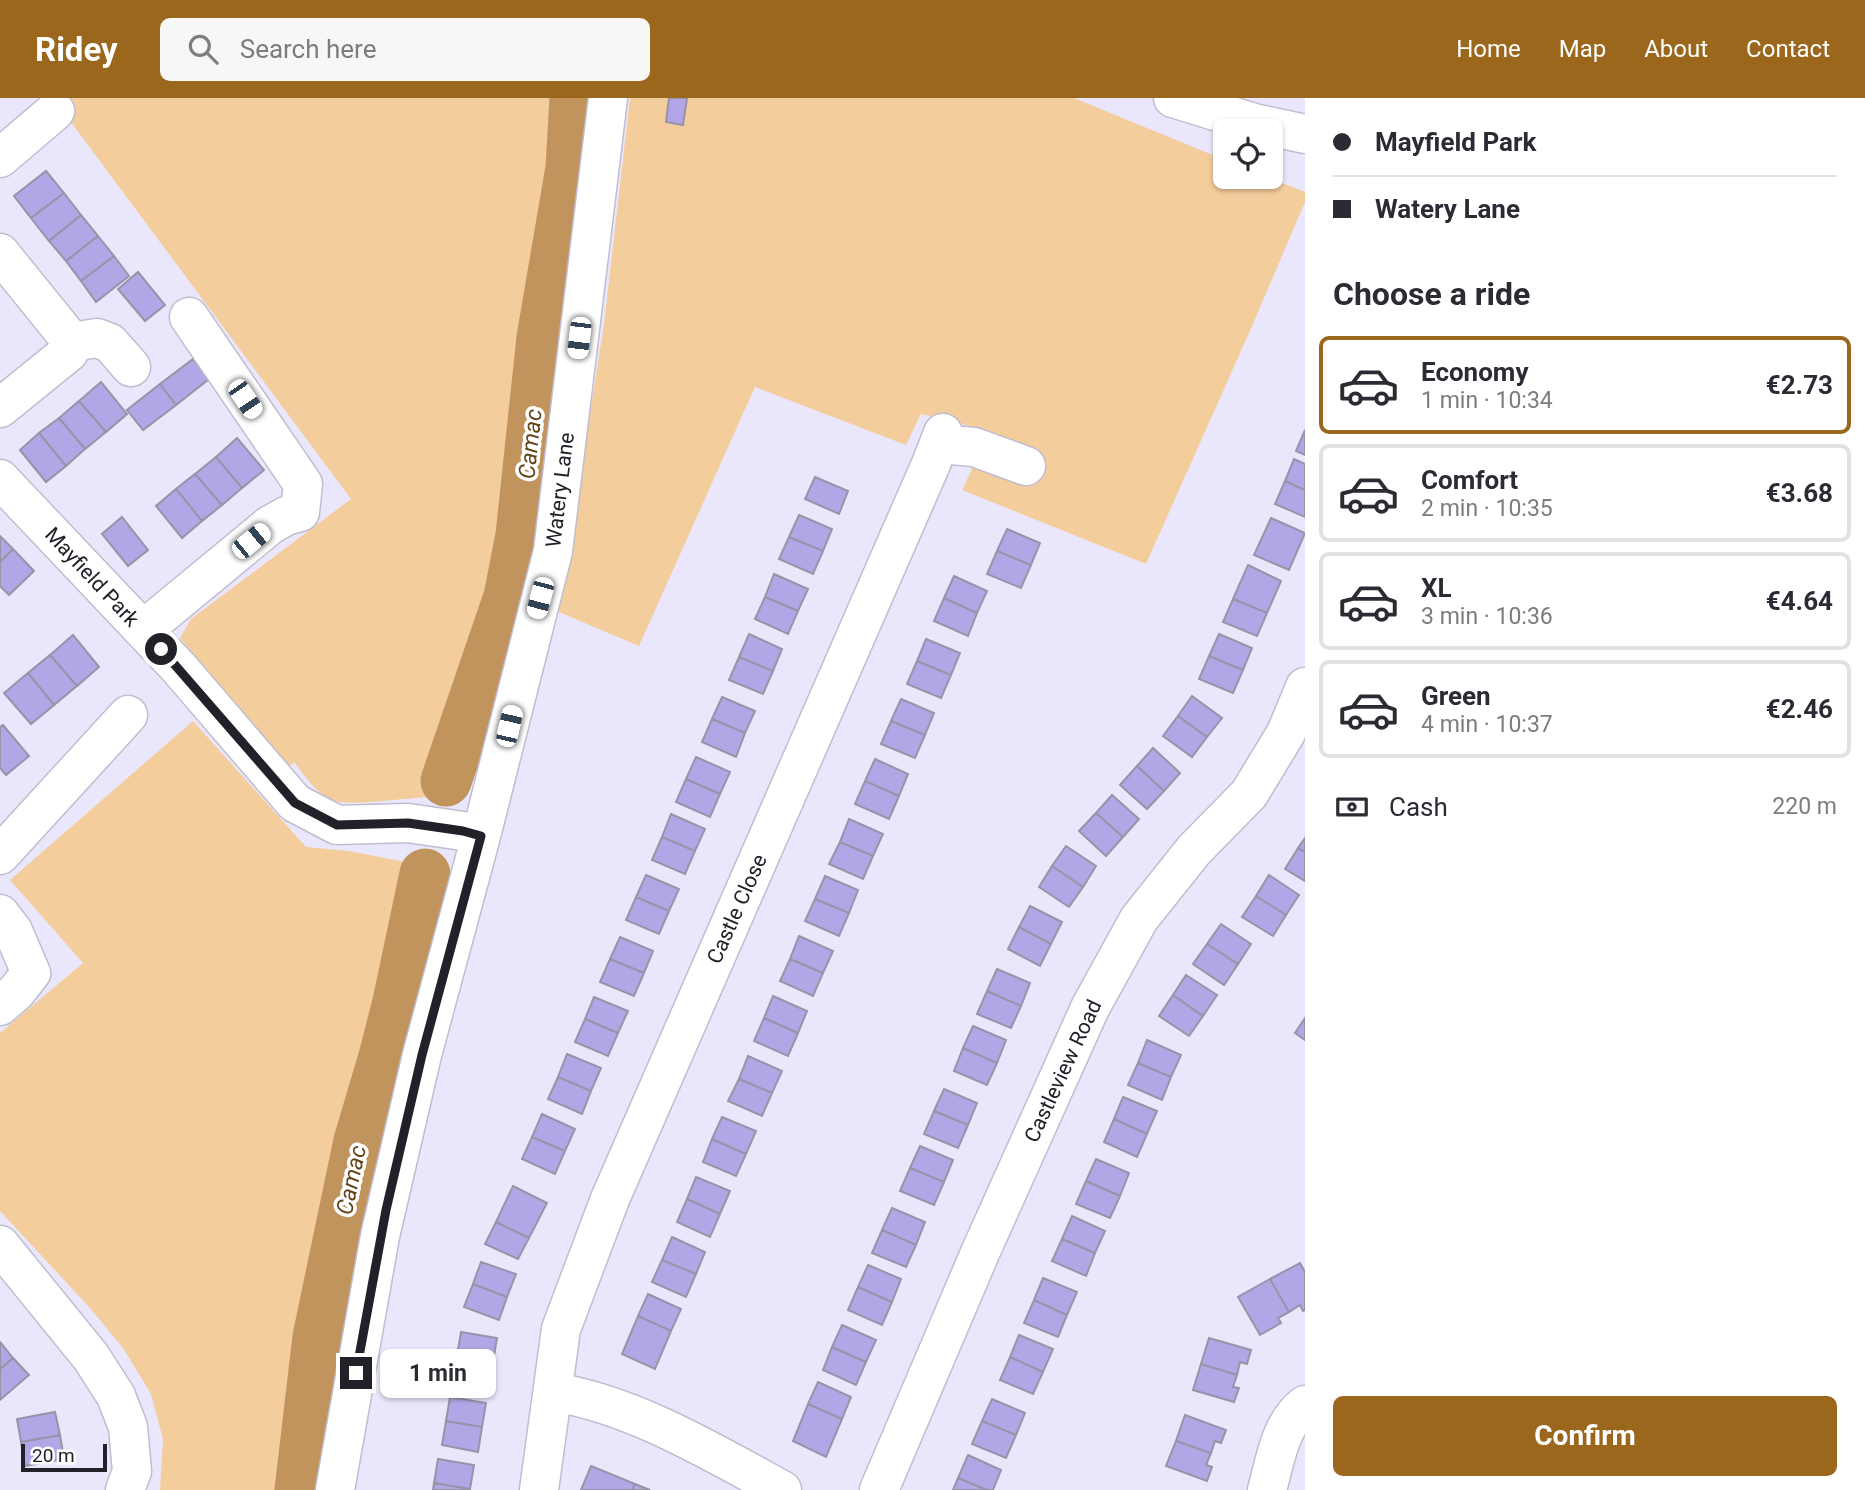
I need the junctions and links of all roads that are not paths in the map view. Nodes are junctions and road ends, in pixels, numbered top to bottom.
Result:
1 (608, 98) edge
2 (1173, 98) edge
3 (55, 111) dead end
4 (1259, 111) edge
5 (1305, 134) edge
6 (0, 158) edge
7 (0, 254) edge
8 (189, 317) dead end
9 (72, 342) junction
10 (131, 368) dead end
11 (0, 408) edge
12 (1026, 466) dead end
13 (0, 479) edge
14 (143, 630) junction
15 (1305, 687) edge
16 (128, 715) dead end
17 (468, 834) junction
18 (0, 855) edge
19 (0, 914) edge
20 (0, 1006) edge
21 (0, 1245) edge
22 (553, 1392) junction
23 (1305, 1405) edge
24 (125, 1490) edge
25 (335, 1490) edge
26 (539, 1490) edge
27 (782, 1490) edge
28 (879, 1490) edge
29 (1267, 1490) edge

1 - 17 street, Watery Lane
2 - 4 street
3 - 6 street
4 - 5 street
7 - 9 street
8 - 14 street
9 - 10 street
9 - 11 street
12 - 22 street, Castle Close
13 - 14 street, Mayfield Park
14 - 17 street, Mayfield Park
15 - 28 street, Castleview Road
16 - 18 street
17 - 25 street, Watery Lane
19 - 20 street
21 - 24 street
22 - 26 street, Castle Close
22 - 27 street
23 - 29 street

